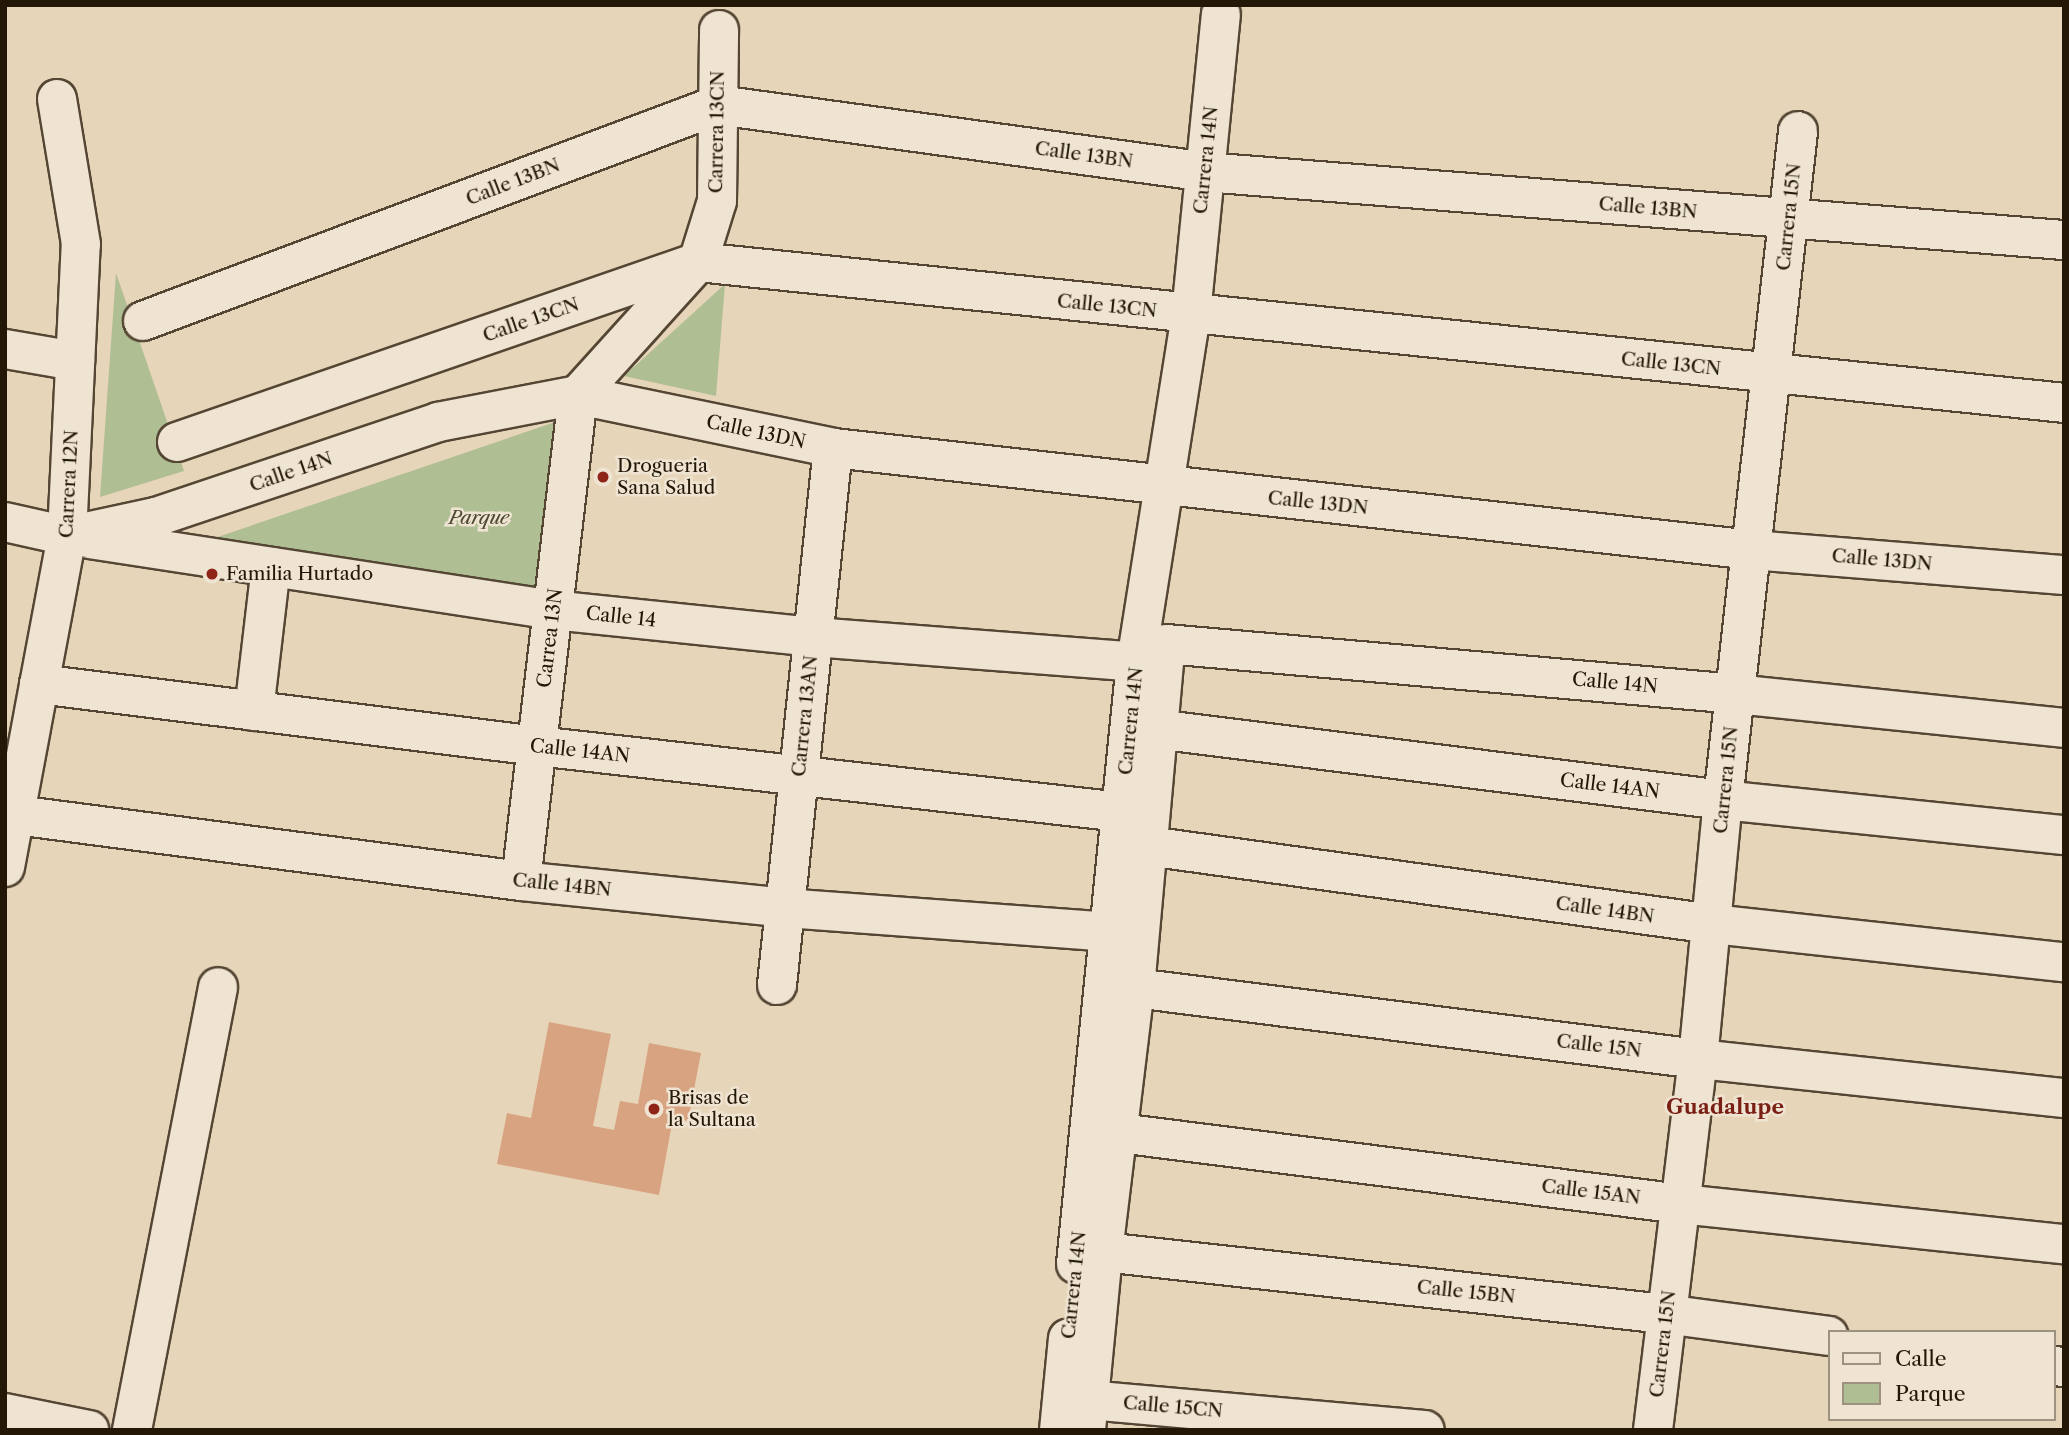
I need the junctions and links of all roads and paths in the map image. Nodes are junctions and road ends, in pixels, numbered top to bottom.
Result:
1 (1221, 15) dead end
2 (719, 30) dead end
3 (57, 99) dead end
4 (718, 106) junction
5 (1798, 131) dead end
6 (1205, 172) junction
7 (1788, 219) junction
8 (2064, 240) edge
9 (698, 262) junction
10 (1191, 314) junction
11 (143, 321) dead end
12 (5, 349) edge
13 (75, 361) junction
14 (1771, 374) junction
15 (578, 395) junction
16 (2064, 402) edge
17 (177, 442) dead end
18 (833, 448) junction
19 (1161, 486) junction
20 (5, 522) edge
21 (67, 536) junction
22 (1752, 550) junction
23 (271, 567) junction
24 (2064, 575) edge
25 (553, 610) junction
26 (813, 637) junction
27 (1151, 653) junction
28 (1736, 694) junction
29 (26, 702) edge
30 (254, 711) junction
31 (1156, 729) junction
32 (2064, 729) edge
33 (537, 746) junction
34 (799, 775) junction
35 (1723, 800) junction
36 (1121, 812) junction
37 (16, 815) junction
38 (2064, 835) edge
39 (1148, 846) junction
40 (6, 867) edge
41 (522, 881) junction
42 (785, 908) junction
43 (1712, 924) junction
44 (1110, 932) junction
45 (2064, 962) edge
46 (777, 985) dead end
47 (218, 987) dead end
48 (1135, 988) junction
49 (1699, 1059) junction
50 (2064, 1098) edge
51 (1119, 1133) junction
52 (1681, 1204) junction
53 (2064, 1244) edge
54 (1103, 1252) junction
55 (1665, 1314) junction
56 (1828, 1336) edge
57 (5, 1413) edge
58 (1088, 1415) edge
59 (89, 1430) edge
60 (132, 1430) edge
61 (1059, 1430) edge
62 (1425, 1430) edge
63 (1653, 1430) edge

1 - 6 street, Carrera 14N
2 - 4 street, Carrera 13CN
3 - 13 street, Carrera 12N
4 - 6 street, Calle 13BN
4 - 9 street, Carrera 13CN
4 - 11 street, Calle 13BN
5 - 7 street, Carrera 15N
6 - 7 street, Calle 13BN
6 - 10 street, Carrera 14N
7 - 8 street, Calle 13BN
7 - 14 street, Carrera 15N
9 - 10 street, Calle 13CN
9 - 15 street, Carrera 13CN
9 - 17 street, Calle 13CN
10 - 14 street, Calle 13CN
10 - 19 street, Carrera 14N
12 - 13 street
13 - 21 street, Carrera 12N
14 - 16 street, Calle 13CN
14 - 22 street, Carrera 15N
15 - 18 street, Calle 13DN
15 - 21 street, Calle 14N
15 - 25 street, Carrea 13N
18 - 19 street, Calle 13DN
18 - 26 street, Carrera 13AN
19 - 22 street, Calle 13DN
19 - 27 street, Carrera 14N
20 - 21 street, Calle 14N
21 - 23 street, Calle 14
21 - 29 street, Carrera 12N
22 - 24 street, Calle 13DN
22 - 28 street, Carrera 15N
23 - 25 street, Calle 14
23 - 30 street
25 - 26 street, Calle 14
25 - 33 street, Carrea 13N
26 - 27 street, Calle 14
26 - 34 street, Carrera 13AN
27 - 28 street, Calle 14N
27 - 31 street
27 - 36 street, Carrera 14N
28 - 32 street, Calle 14N
28 - 35 street, Carrera 15N
29 - 30 street, Calle 14AN
29 - 37 street, Carrera 12N
30 - 33 street, Calle 14AN
31 - 35 street, Calle 14AN
31 - 39 street
33 - 34 street, Calle 14AN
33 - 41 street, Carrea 13N
34 - 36 street, Calle 14AN
34 - 42 street, Carrera 13AN
35 - 38 street, Calle 14AN
35 - 43 street, Carrera 15N
36 - 44 street, Carrera 14N
37 - 40 street, Carrera 12N
37 - 41 street, Calle 14BN
39 - 43 street, Calle 14BN
39 - 48 street
41 - 42 street, Calle 14BN
42 - 44 street, Calle 14BN
42 - 46 street, Carrera 13AN
43 - 45 street, Calle 14BN
43 - 49 street, Carrera 15N
44 - 61 street, Carrera 14N
47 - 60 street
48 - 49 street, Calle 15N
48 - 51 street
49 - 50 street, Calle 15N
49 - 52 street, Carrera 15N
51 - 52 street, Calle 15AN
51 - 54 street
52 - 53 street, Calle 15AN
52 - 55 street, Carrera 15N
54 - 55 street, Calle 15BN
54 - 58 street
55 - 56 street, Calle 15BN
55 - 63 street, Carrera 15N
57 - 59 street
58 - 62 street, Calle 15CN

